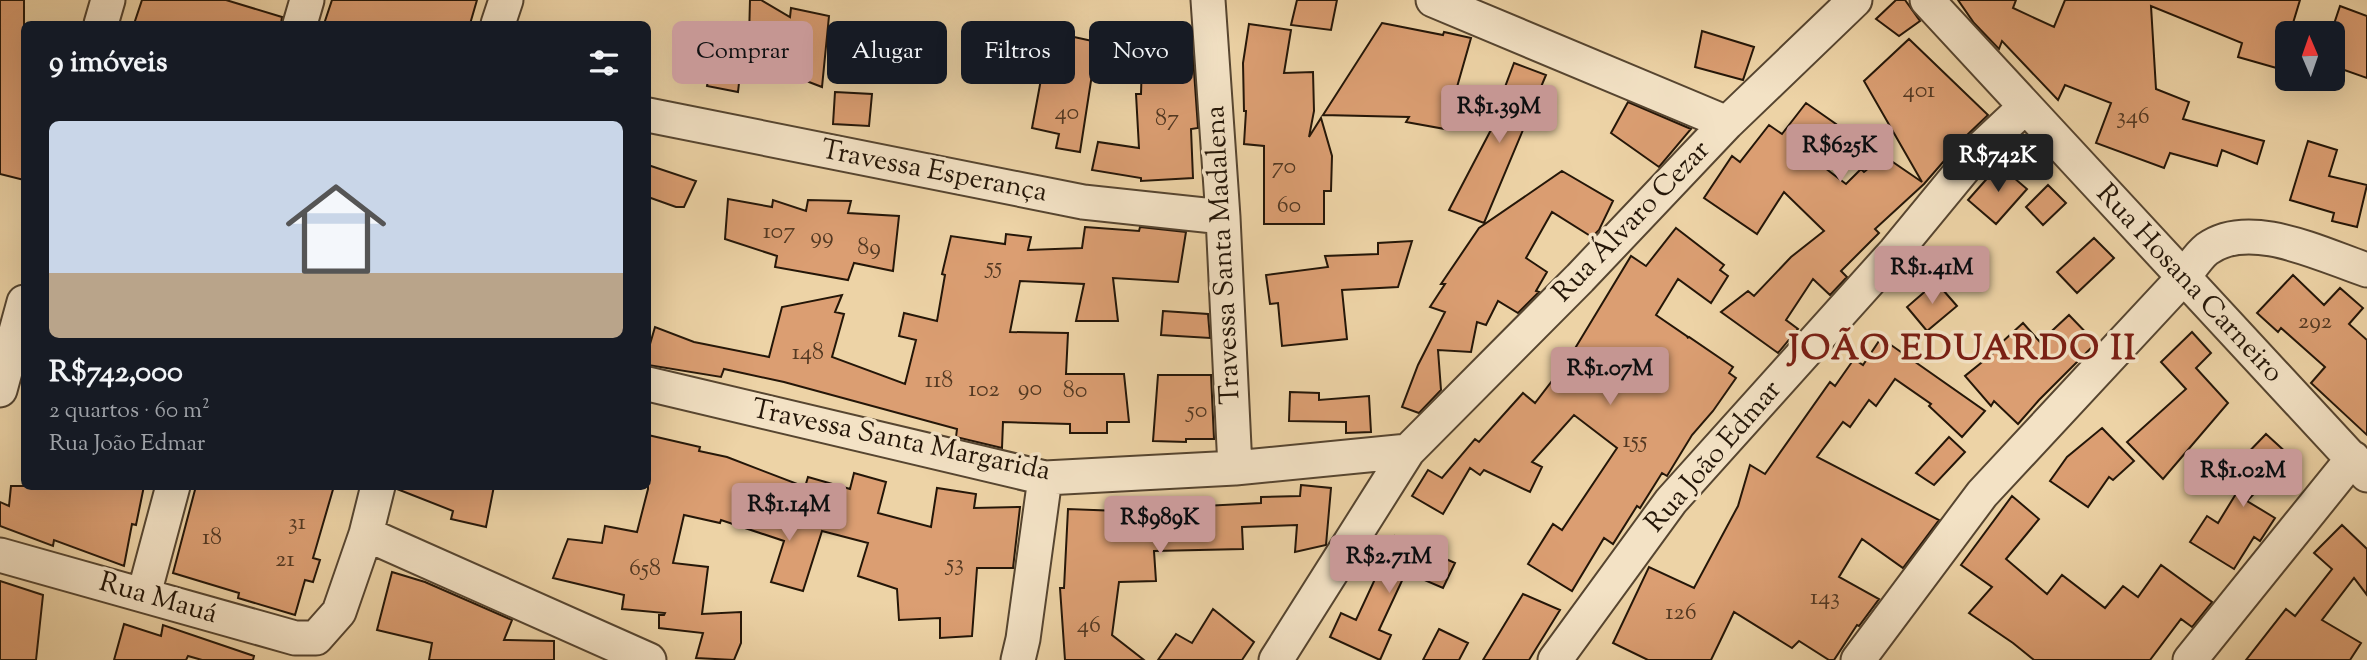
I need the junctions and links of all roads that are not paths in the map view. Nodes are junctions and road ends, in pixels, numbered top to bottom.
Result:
1 (108, 0) edge
2 (307, 0) edge
3 (506, 0) edge
4 (1208, 0) edge
5 (1433, 0) edge
6 (1855, 0) edge
7 (1927, 0) edge
8 (102, 21) edge
9 (301, 21) edge
10 (499, 21) edge
11 (2025, 107) junction
12 (651, 116) edge
13 (1727, 123) junction
14 (1223, 217) junction
15 (2367, 270) edge
16 (2183, 278) junction
17 (21, 313) edge
18 (651, 385) edge
19 (0, 390) edge
20 (1408, 451) junction
21 (2360, 467) edge
22 (1235, 468) junction
23 (1045, 478) junction
24 (172, 490) edge
25 (377, 490) edge
26 (366, 534) junction
27 (0, 555) edge
28 (144, 594) junction
29 (649, 660) edge
30 (1018, 660) edge
31 (1276, 660) edge
32 (1555, 660) edge
33 (1858, 660) edge
34 (2190, 660) edge

1 - 8 street
2 - 9 street
3 - 10 street
4 - 14 street, Travessa Santa Madalena
5 - 13 street
6 - 13 street, Rua Álvaro Cezar
7 - 11 street, Rua Hosana Carneiro
11 - 16 street, Rua Hosana Carneiro
11 - 32 street, Rua João Edmar
12 - 14 street, Travessa Esperança
13 - 20 street, Rua Álvaro Cezar
14 - 22 street, Travessa Santa Madalena
15 - 16 street
16 - 21 street, Rua Hosana Carneiro
16 - 33 street
17 - 19 street
18 - 23 street, Travessa Santa Margarida
20 - 22 street, Travessa Santa Margarida
20 - 31 street, Rua Álvaro Cezar
21 - 34 street
22 - 23 street, Travessa Santa Margarida
23 - 30 street
24 - 28 street
25 - 26 street
26 - 28 street, Rua Mauá
26 - 29 street
27 - 28 street, Rua Mauá

